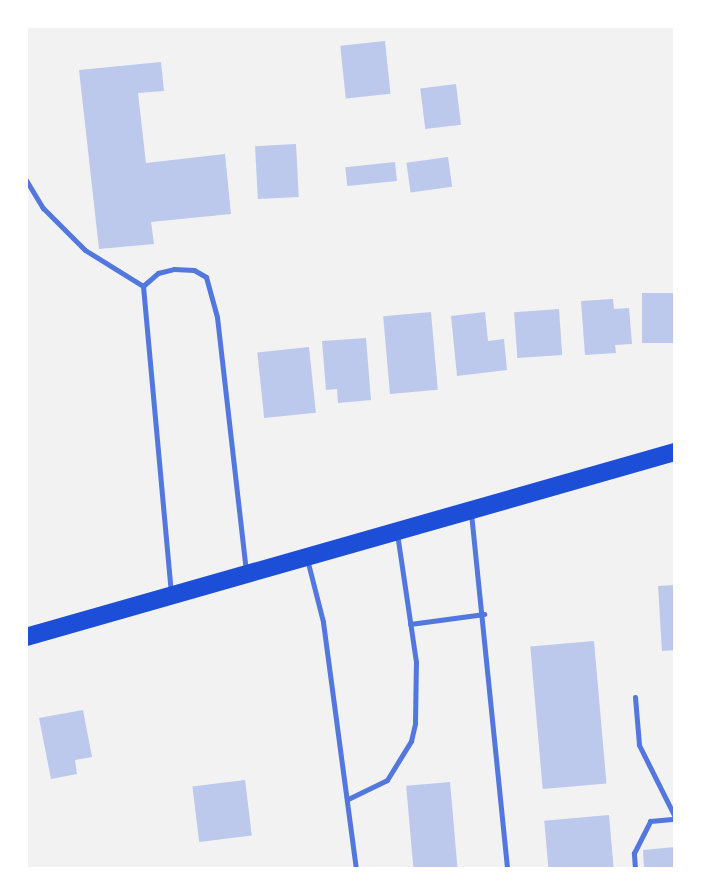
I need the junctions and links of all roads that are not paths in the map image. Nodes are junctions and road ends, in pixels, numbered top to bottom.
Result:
1 (26, 180) edge
2 (143, 286) junction
3 (675, 452) edge
4 (471, 510) junction
5 (396, 531) junction
6 (307, 556) junction
7 (246, 573) junction
8 (171, 595) junction
9 (484, 614) junction
10 (410, 624) junction
11 (26, 637) edge
12 (635, 696) dead end
13 (348, 799) junction
14 (675, 818) edge
15 (356, 869) edge
16 (507, 869) edge
17 (635, 869) edge

1 - 2 lane
2 - 7 lane
2 - 8 lane
3 - 4 main road
4 - 5 main road
4 - 9 lane
5 - 6 main road
5 - 10 lane
6 - 7 main road
6 - 13 lane
7 - 8 main road
8 - 11 main road
9 - 10 lane
9 - 16 lane
10 - 13 lane
12 - 14 lane
13 - 15 lane
14 - 17 lane

